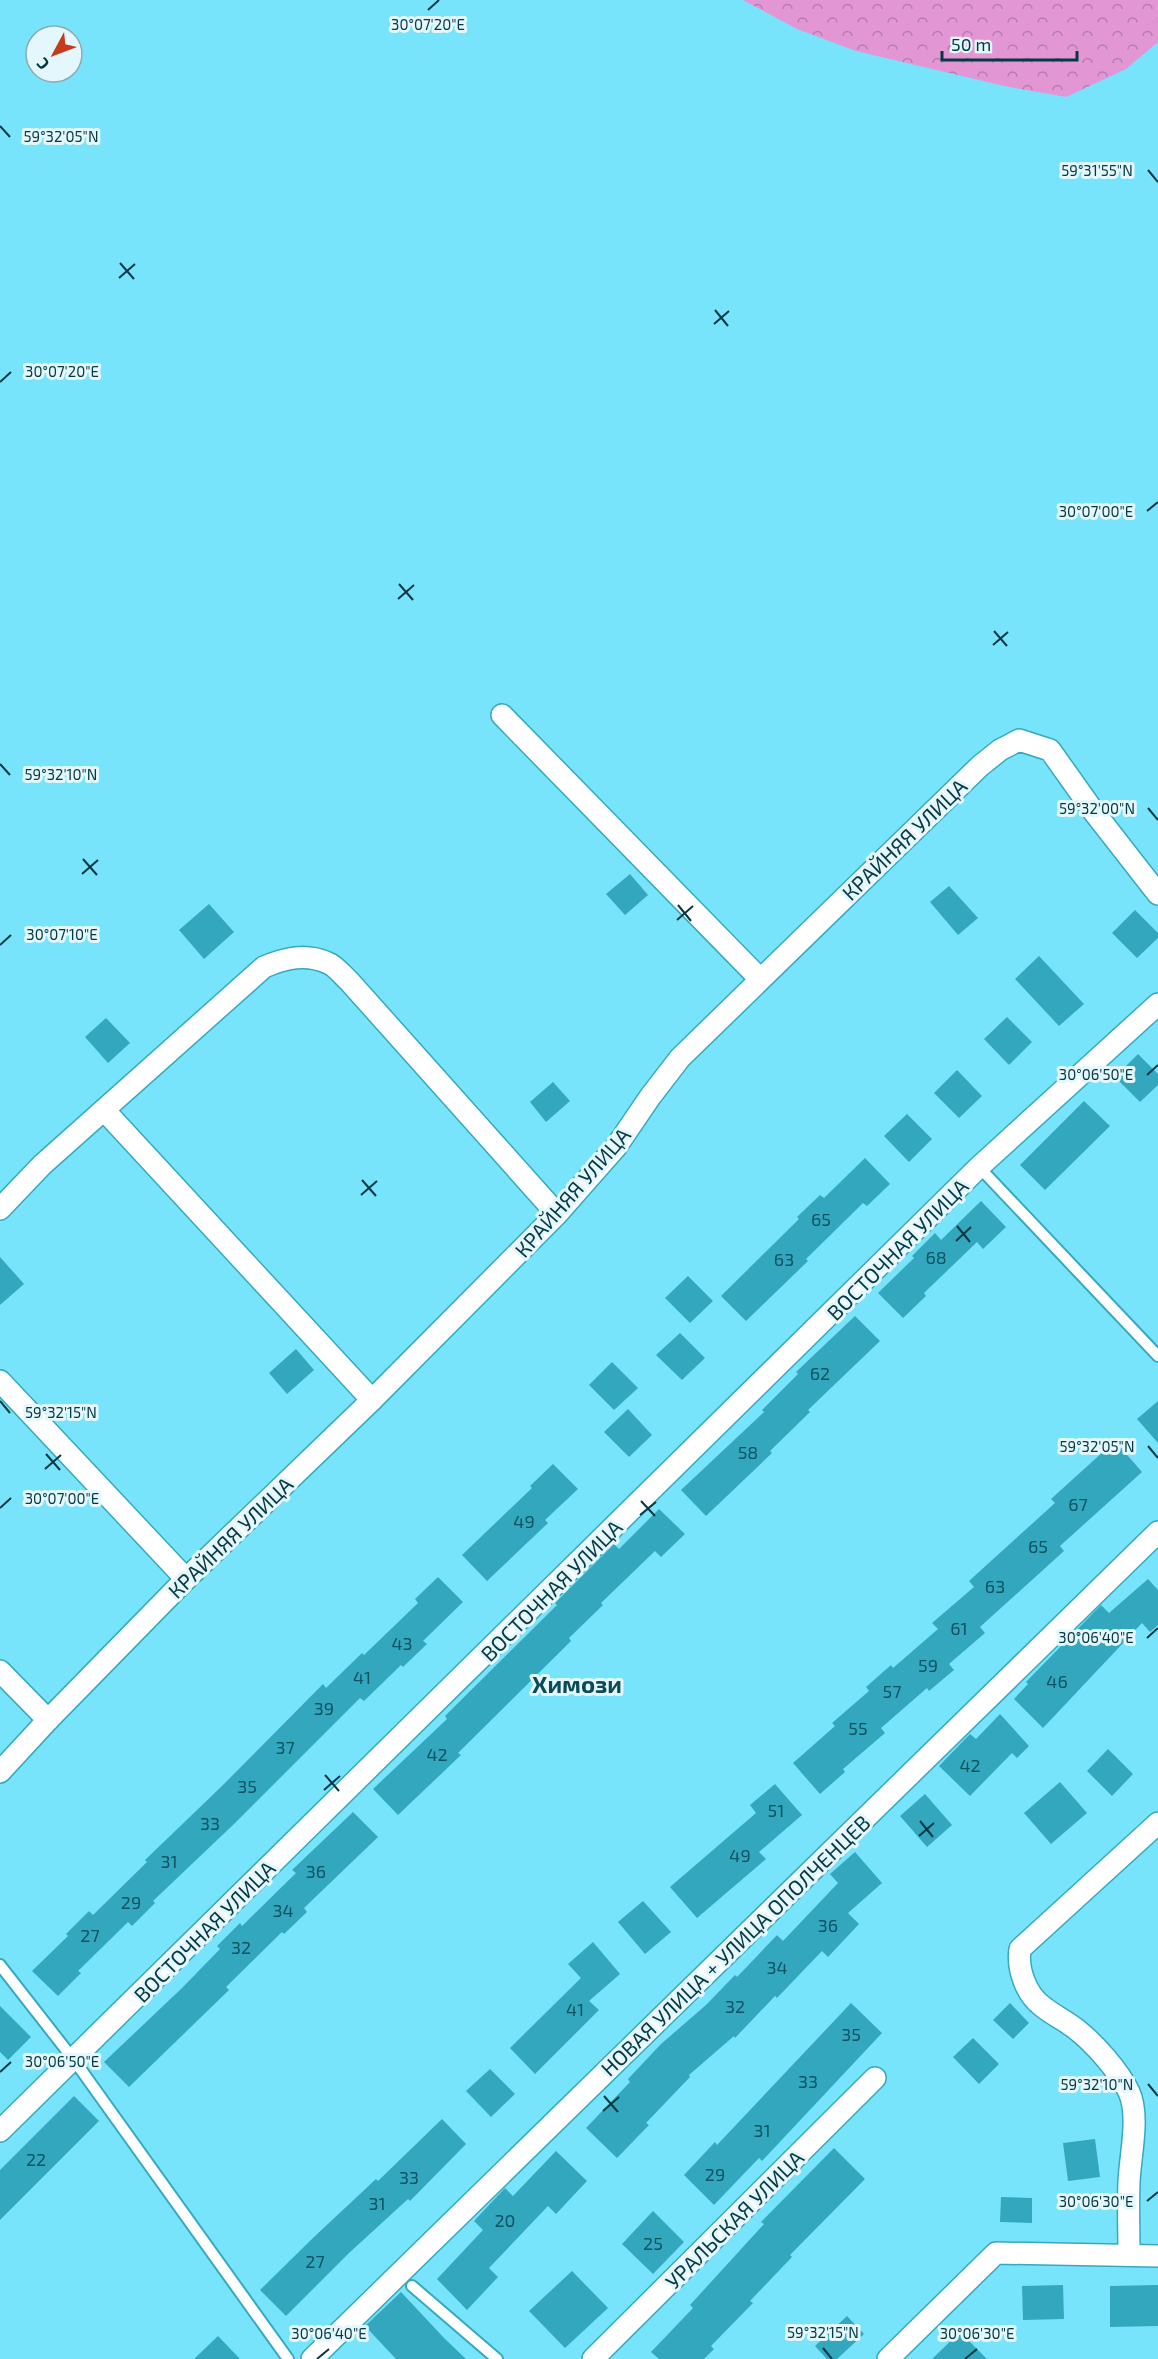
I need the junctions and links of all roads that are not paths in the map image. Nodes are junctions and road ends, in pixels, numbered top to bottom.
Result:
1 (502, 715) dead end
2 (1158, 894) edge
3 (760, 979) junction
4 (1158, 1004) edge
5 (104, 1110) junction
6 (979, 1167) junction
7 (0, 1209) edge
8 (557, 1214) junction
9 (1158, 1356) edge
10 (0, 1381) edge
11 (372, 1400) junction
12 (1158, 1532) edge
13 (186, 1579) junction
14 (0, 1671) edge
15 (48, 1720) junction
16 (0, 1772) edge
17 (1158, 1823) edge
18 (0, 1965) edge
19 (74, 2060) junction
20 (875, 2078) dead end
21 (0, 2131) edge
22 (1129, 2255) junction
23 (1158, 2256) edge
24 (412, 2286) dead end
25 (288, 2359) edge
26 (312, 2359) edge
27 (497, 2359) edge
28 (593, 2359) edge
29 (888, 2359) edge

1 - 3 street
2 - 3 street, КРАЙНЯЯ УЛИЦА
3 - 8 street, КРАЙНЯЯ УЛИЦА
4 - 6 street, ВОСТОЧНАЯ УЛИЦА
5 - 7 street
5 - 8 street
5 - 11 street
6 - 9 lane
6 - 19 street, ВОСТОЧНАЯ УЛИЦА
8 - 11 street, КРАЙНЯЯ УЛИЦА
10 - 13 street
11 - 13 street, КРАЙНЯЯ УЛИЦА
12 - 26 street, НОВАЯ УЛИЦА + УЛИЦА ОПОЛЧЕНЦЕВ
13 - 15 street, КРАЙНЯЯ УЛИЦА
14 - 15 street
15 - 16 street, КРАЙНЯЯ УЛИЦА
17 - 22 street
18 - 19 lane
19 - 21 street, ВОСТОЧНАЯ УЛИЦА
19 - 25 lane
20 - 28 street, УРАЛЬСКАЯ УЛИЦА
22 - 23 street
22 - 29 street
24 - 27 lane

